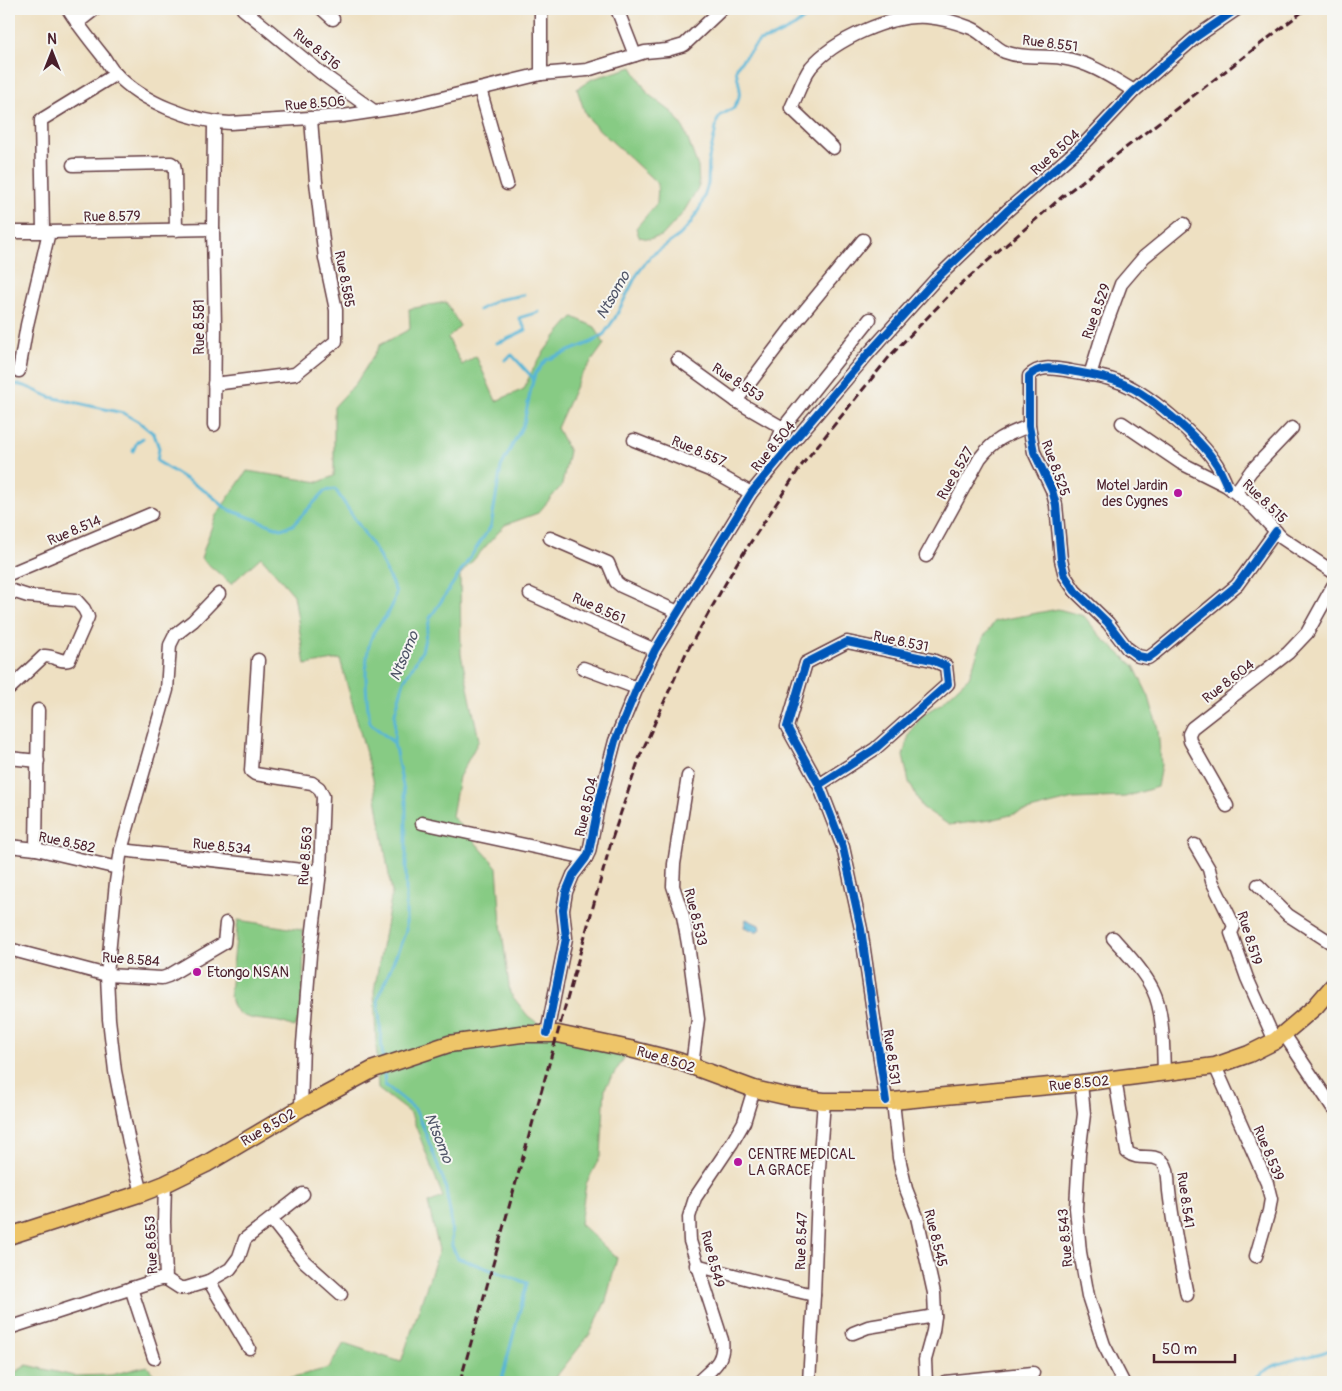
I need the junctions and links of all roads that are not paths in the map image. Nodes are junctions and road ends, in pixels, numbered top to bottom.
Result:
1 (68, 9) edge
2 (95, 9) edge
3 (243, 9) edge
4 (322, 9) edge
5 (542, 9) edge
6 (617, 9) edge
7 (722, 9) edge
8 (1237, 9) edge
9 (927, 13) edge
10 (900, 14) edge
11 (333, 19) dead end
12 (77, 23) junction
13 (635, 55) junction
14 (116, 74) junction
15 (541, 74) junction
16 (480, 89) junction
17 (1134, 91) junction
18 (374, 111) junction
19 (311, 119) junction
20 (214, 123) junction
21 (833, 148) dead end
22 (74, 165) dead end
23 (508, 184) dead end
24 (1184, 224) dead end
25 (213, 229) junction
26 (176, 230) junction
27 (9, 232) edge
28 (46, 232) junction
29 (862, 240) dead end
30 (870, 319) dead end
31 (678, 359) dead end
32 (19, 371) dead end
33 (1090, 375) junction
34 (214, 384) junction
35 (736, 401) junction
36 (1122, 424) dead end
37 (214, 426) dead end
38 (1029, 426) junction
39 (783, 428) junction
40 (1292, 428) dead end
41 (634, 440) dead end
42 (774, 464) junction
43 (1231, 489) junction
44 (751, 493) junction
45 (151, 514) dead end
46 (1276, 531) junction
47 (550, 538) dead end
48 (926, 556) dead end
49 (1333, 572) edge
50 (9, 574) edge
51 (1333, 586) edge
52 (9, 590) edge
53 (220, 594) dead end
54 (530, 594) dead end
55 (678, 612) junction
56 (655, 650) junction
57 (258, 660) dead end
58 (583, 668) dead end
59 (637, 688) junction
60 (9, 690) edge
61 (38, 710) dead end
62 (9, 758) edge
63 (38, 761) junction
64 (688, 776) dead end
65 (819, 785) junction
66 (1227, 806) dead end
67 (422, 823) dead end
68 (1195, 845) dead end
69 (9, 846) edge
70 (36, 849) junction
71 (121, 850) junction
72 (586, 858) junction
73 (118, 868) junction
74 (320, 872) junction
75 (1258, 885) dead end
76 (226, 923) dead end
77 (1113, 938) dead end
78 (1333, 944) edge
79 (9, 950) edge
80 (107, 975) junction
81 (1333, 986) edge
82 (547, 1033) junction
83 (1280, 1038) junction
84 (692, 1066) junction
85 (1215, 1066) junction
86 (1164, 1073) junction
87 (1115, 1079) junction
88 (1081, 1083) junction
89 (754, 1088) junction
90 (824, 1101) junction
91 (889, 1101) junction
92 (301, 1108) junction
93 (1333, 1108) edge
94 (165, 1184) junction
95 (142, 1193) junction
96 (303, 1194) dead end
97 (271, 1219) junction
98 (9, 1236) edge
99 (1256, 1256) dead end
100 (696, 1265) junction
101 (166, 1279) junction
102 (209, 1280) junction
103 (131, 1288) junction
104 (340, 1294) dead end
105 (814, 1294) junction
106 (1187, 1294) dead end
107 (935, 1316) junction
108 (12, 1327) dead end
109 (853, 1333) dead end
110 (249, 1348) dead end
111 (154, 1358) dead end
112 (1033, 1373) dead end
113 (698, 1382) edge
114 (808, 1382) edge
115 (926, 1382) edge
116 (945, 1382) edge
117 (1123, 1382) edge

1 - 12 street, Rue 8.506
2 - 12 street
3 - 18 street, Rue 8.516
4 - 11 street
5 - 15 street
6 - 13 street
7 - 13 street, Rue 8.506
8 - 17 street, Rue 8.504
9 - 10 street, Rue 8.551
9 - 17 street, Rue 8.551
10 - 21 street, Rue 8.551
12 - 14 street, Rue 8.506
13 - 15 street, Rue 8.506
14 - 20 street, Rue 8.506
14 - 28 street
15 - 16 street, Rue 8.506
16 - 18 street, Rue 8.506
16 - 23 street
17 - 42 street, Rue 8.504
18 - 19 street, Rue 8.506
19 - 20 street, Rue 8.506
19 - 34 street, Rue 8.585
20 - 25 street
22 - 26 street
24 - 33 street, Rue 8.529
25 - 26 street, Rue 8.579
25 - 34 street, Rue 8.581
26 - 28 street, Rue 8.579
27 - 28 street, Rue 8.579
28 - 32 street
29 - 35 street
30 - 39 street
31 - 35 street, Rue 8.553
33 - 38 street, Rue 8.525
33 - 43 street, Rue 8.525
34 - 37 street, Rue 8.581
35 - 39 street, Rue 8.553
36 - 43 street, Rue 8.515
38 - 46 street, Rue 8.525
38 - 48 street, Rue 8.527
39 - 42 street
40 - 43 street
41 - 44 street, Rue 8.557
42 - 44 street, Rue 8.504
43 - 46 street, Rue 8.515
44 - 55 street, Rue 8.504
45 - 50 street, Rue 8.514
46 - 49 street, Rue 8.515
47 - 55 street
51 - 66 street, Rue 8.604
52 - 60 street
53 - 71 street
54 - 56 street, Rue 8.561
55 - 56 street, Rue 8.504
56 - 59 street, Rue 8.504
57 - 74 street, Rue 8.563
58 - 59 street
59 - 72 street, Rue 8.504
61 - 63 street
62 - 63 street
63 - 70 street
64 - 84 street, Rue 8.533
65 - 65 street, Rue 8.531
65 - 91 street, Rue 8.531
67 - 72 street
68 - 83 street, Rue 8.519
69 - 70 street, Rue 8.582
70 - 73 street, Rue 8.582
71 - 73 street
71 - 74 street, Rue 8.534
72 - 82 street, Rue 8.504
73 - 80 street
74 - 92 street, Rue 8.563
75 - 78 street
76 - 80 street, Rue 8.584
77 - 86 street
79 - 80 street, Rue 8.584
80 - 95 street
81 - 83 main road, Rue 8.502
82 - 84 main road, Rue 8.502
82 - 92 main road, Rue 8.502
83 - 85 main road, Rue 8.502
83 - 93 street, Rue 8.519
84 - 89 main road, Rue 8.502
85 - 86 main road, Rue 8.502
85 - 99 street, Rue 8.539
86 - 87 main road, Rue 8.502
87 - 88 main road, Rue 8.502
87 - 106 street, Rue 8.541
88 - 91 main road, Rue 8.502
88 - 117 street, Rue 8.543
89 - 90 main road, Rue 8.502
89 - 100 street, Rue 8.549
90 - 91 main road, Rue 8.502
90 - 105 street, Rue 8.547
91 - 107 street, Rue 8.545
92 - 94 main road, Rue 8.502
94 - 95 main road, Rue 8.502
94 - 101 street, Rue 8.653
95 - 98 main road, Rue 8.502
96 - 97 street, Rue 8.653
97 - 102 street, Rue 8.653
97 - 104 street
100 - 105 street
100 - 113 street, Rue 8.549
101 - 102 street, Rue 8.653
101 - 103 street
102 - 110 street
103 - 108 street
103 - 111 street
105 - 114 street, Rue 8.547
107 - 109 street
107 - 115 street, Rue 8.545
112 - 116 street

